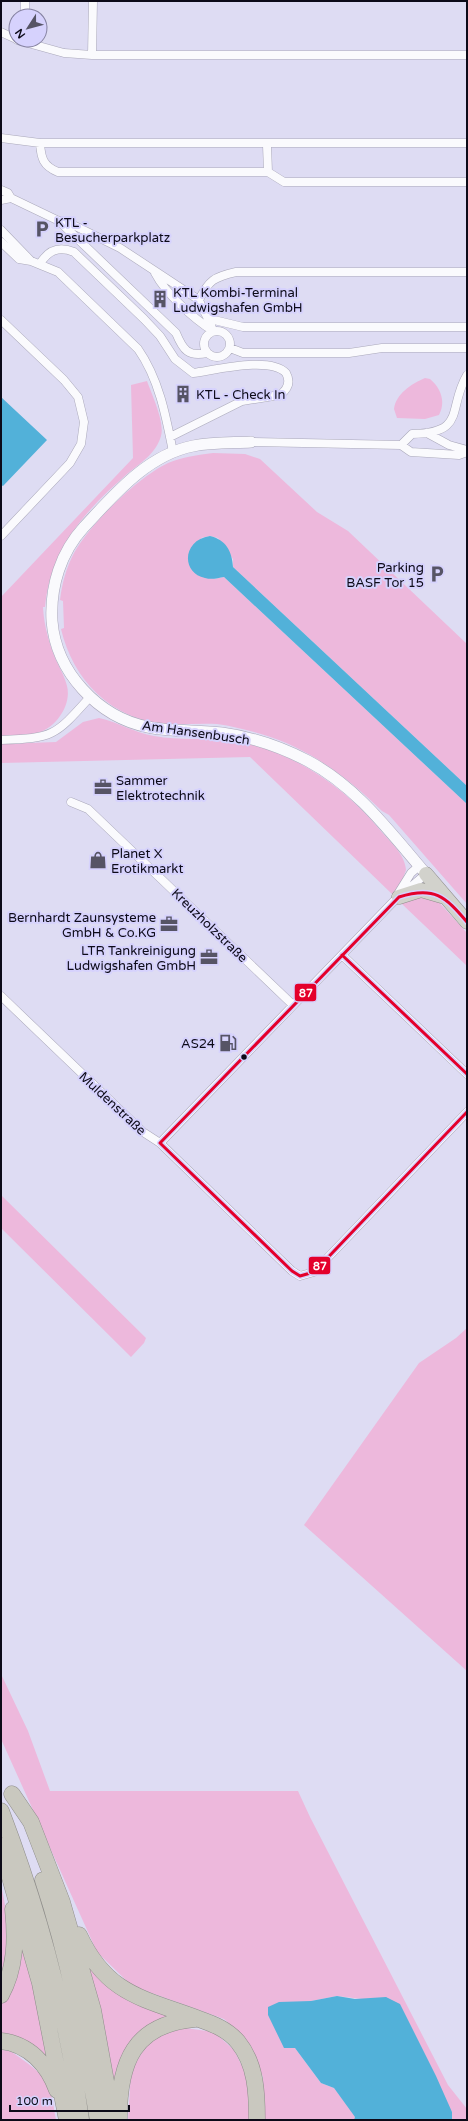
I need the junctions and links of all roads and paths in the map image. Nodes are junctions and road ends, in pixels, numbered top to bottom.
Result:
1 (93, 1) edge
2 (46, 48) edge
3 (92, 55) junction
4 (467, 55) edge
5 (1, 138) edge
6 (40, 143) junction
7 (467, 143) edge
8 (267, 145) junction
9 (268, 172) junction
10 (467, 182) edge
11 (1, 190) edge
12 (11, 198) junction
13 (1, 200) edge
14 (59, 221) junction
15 (1, 230) edge
16 (1, 242) edge
17 (31, 261) junction
18 (40, 264) junction
19 (154, 272) junction
20 (467, 272) edge
21 (199, 300) junction
22 (210, 319) junction
23 (1, 320) edge
24 (242, 327) junction
25 (467, 327) edge
26 (213, 331) junction
27 (229, 338) junction
28 (230, 348) junction
29 (467, 348) edge
30 (207, 353) junction
31 (467, 375) edge
32 (427, 433) junction
33 (170, 437) junction
34 (251, 442) joint
35 (401, 445) junction
36 (467, 451) edge
37 (173, 452) junction
38 (1, 536) edge
39 (90, 697) junction
40 (1, 740) edge
41 (71, 802) dead end
42 (423, 870) junction
43 (397, 898) junction
44 (446, 898) junction
45 (467, 922) edge
46 (342, 955) junction
47 (1, 996) edge
48 (293, 1004) junction
49 (467, 1074) edge
50 (467, 1112) edge
51 (160, 1143) junction
52 (1, 1811) edge
53 (1, 1846) edge
54 (9, 1873) junction
55 (62, 1902) junction
56 (1, 1995) edge
57 (199, 2019) junction
58 (1, 2041) edge
59 (72, 2118) edge
60 (98, 2120) edge
61 (113, 2120) edge
62 (120, 2120) edge
63 (257, 2120) edge

1 - 3 street
2 - 3 street
3 - 4 street
5 - 6 street
6 - 8 street
6 - 9 street
7 - 8 street
8 - 9 street
9 - 10 street
11 - 12 street
12 - 13 street
12 - 14 street
14 - 19 street
14 - 30 street
15 - 17 street
16 - 17 street
17 - 18 street
18 - 33 street
18 - 33 street
19 - 21 street
19 - 26 street
20 - 21 street
21 - 22 street
22 - 24 street
22 - 26 street
23 - 38 street
24 - 25 street
24 - 27 street
26 - 27 street
26 - 30 street
27 - 28 street
28 - 29 street
28 - 30 street
31 - 32 street
32 - 35 street
32 - 36 street
33 - 37 street
34 - 35 street
34 - 37 street, Am Hansenbusch
35 - 36 street
37 - 39 street, Am Hansenbusch
39 - 40 street
39 - 42 street, Am Hansenbusch
41 - 48 street, Kreuzholzstraße
42 - 43 street
42 - 44 highway
43 - 44 highway
43 - 46 street
44 - 45 highway
46 - 48 street
46 - 49 street
47 - 51 street, Muldenstraße
48 - 51 street
50 - 51 street, Muldenstraße
52 - 59 highway
53 - 54 highway
54 - 56 highway
54 - 59 highway
55 - 57 highway
55 - 60 highway
55 - 61 highway
57 - 62 highway
57 - 63 highway
58 - 59 highway

